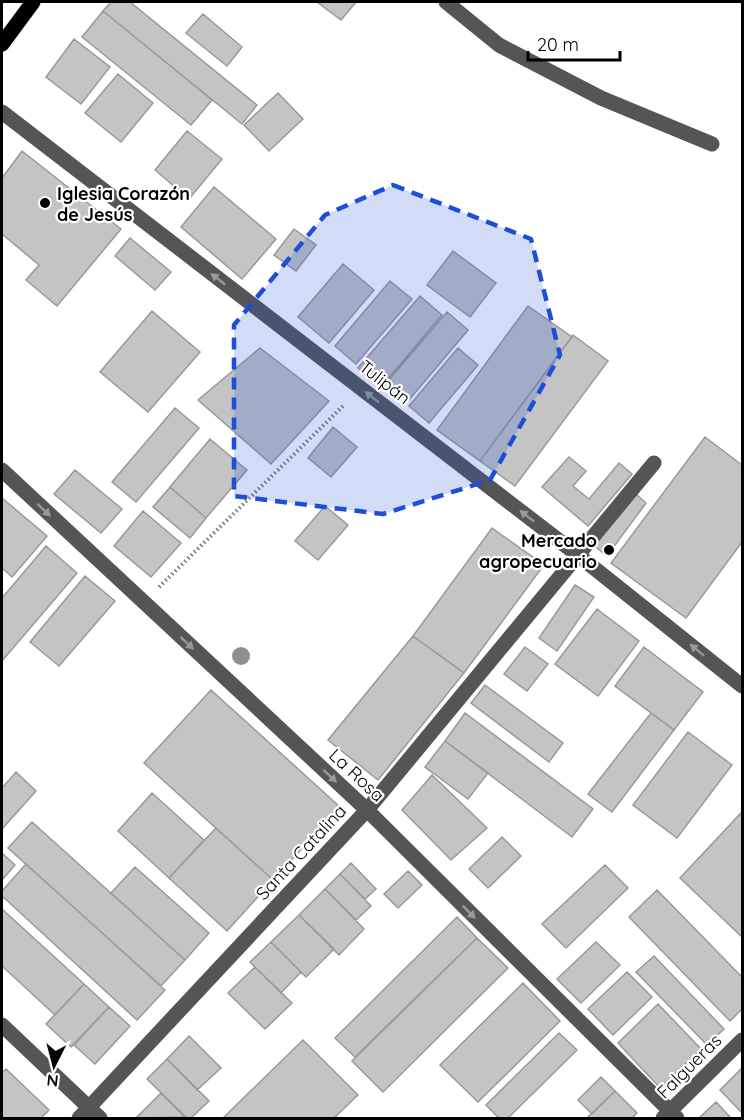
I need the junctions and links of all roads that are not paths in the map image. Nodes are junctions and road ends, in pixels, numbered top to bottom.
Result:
1 (33, 2) edge
2 (446, 2) edge
3 (2, 45) edge
4 (2, 112) edge
5 (712, 144) dead end
6 (654, 464) dead end
7 (2, 470) edge
8 (579, 556) junction
9 (742, 686) edge
10 (367, 810) junction
11 (2, 1025) edge
12 (742, 1041) edge
13 (89, 1115) edge
14 (670, 1116) edge

1 - 3 main road
2 - 5 street
8 -> 4 street, Tulipán
6 - 8 street, Santa Catalina
7 -> 10 street, La Rosa
9 -> 8 street, Tulipán
8 - 10 street, Santa Catalina
10 - 13 street, Santa Catalina
10 -> 14 street, La Rosa
11 - 13 street
12 - 14 street, Falgueras

